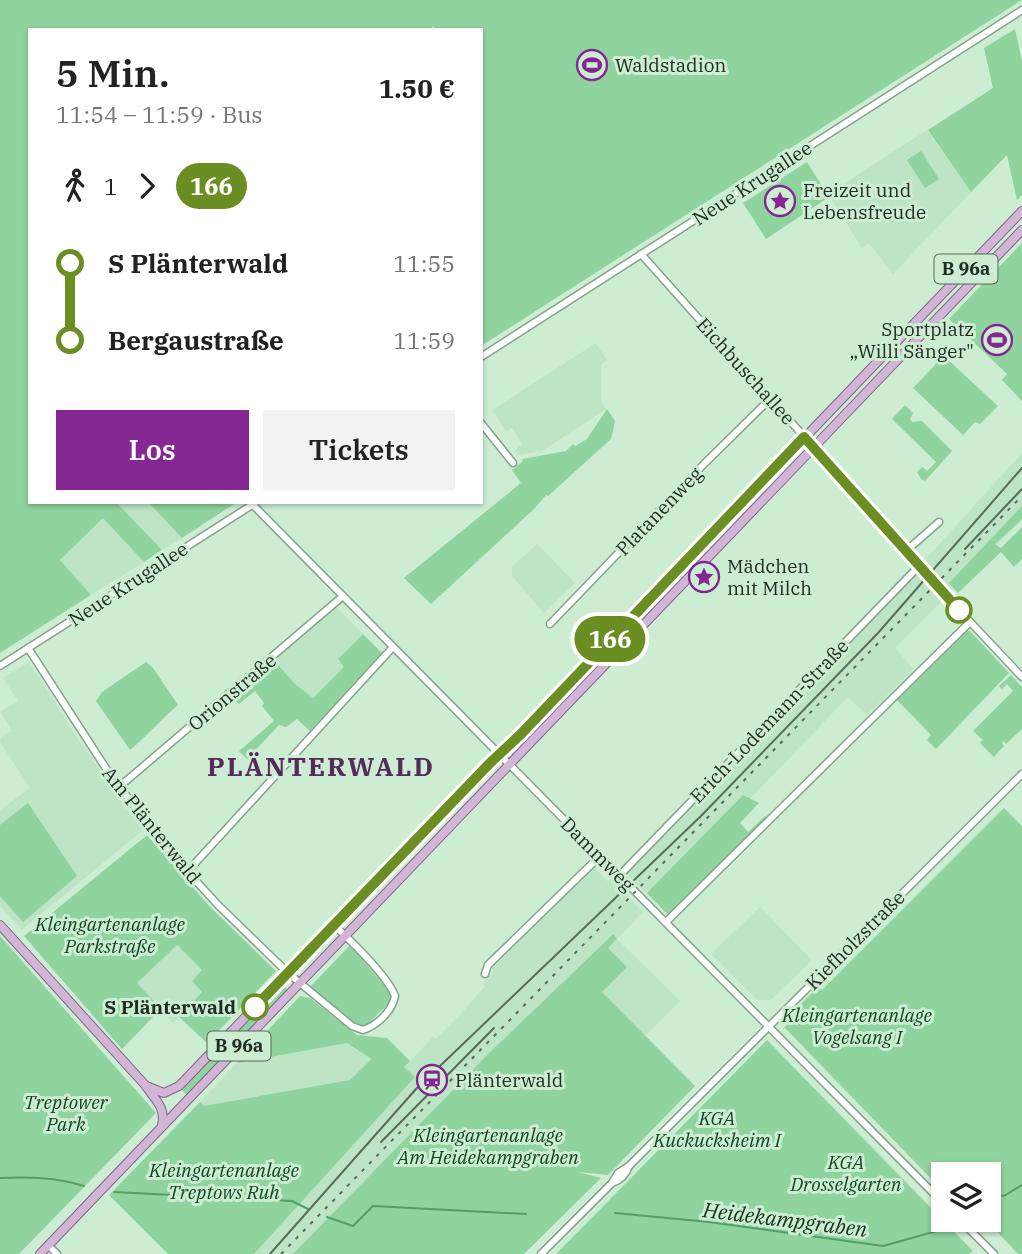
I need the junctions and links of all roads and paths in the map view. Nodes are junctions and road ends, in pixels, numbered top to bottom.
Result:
1 (1022, 10) edge
2 (1022, 211) edge
3 (1022, 230) edge
4 (642, 254) junction
5 (483, 356) edge
6 (770, 399) junction
7 (483, 426) edge
8 (804, 437) junction
9 (814, 447) junction
10 (513, 463) dead end
11 (252, 504) edge
12 (255, 504) edge
13 (939, 522) dead end
14 (906, 551) junction
15 (919, 566) junction
16 (343, 596) junction
17 (970, 622) junction
18 (550, 624) dead end
19 (393, 647) junction
20 (29, 648) junction
21 (0, 666) edge
22 (1022, 677) edge
23 (500, 754) junction
24 (509, 764) junction
25 (1022, 774) edge
26 (119, 787) junction
27 (600, 856) junction
28 (187, 872) junction
29 (619, 876) junction
30 (666, 922) junction
31 (0, 925) edge
32 (334, 925) junction
33 (345, 936) junction
34 (288, 973) junction
35 (485, 974) dead end
36 (300, 983) junction
37 (768, 1027) junction
38 (145, 1086) junction
39 (162, 1125) junction
40 (931, 1191) edge
41 (972, 1232) edge
42 (48, 1245) junction
43 (40, 1254) edge
44 (57, 1254) edge
45 (541, 1254) edge
46 (994, 1254) edge

1 - 4 street, Neue Krugallee
2 - 8 main road, B 96a
3 - 9 main road, B 96a
4 - 5 street, Neue Krugallee
4 - 6 street, Eichbuschallee
6 - 8 street, Eichbuschallee
6 - 18 street, Platanenweg
7 - 10 street
8 - 9 street, Eichbuschallee
8 - 23 main road, B 96a
9 - 14 street, Eichbuschallee
9 - 24 main road, B 96a
11 - 20 street, Neue Krugallee
12 - 16 street, Dammweg
13 - 14 street
14 - 15 street, Eichbuschallee
15 - 17 street, Eichbuschallee
15 - 29 street, Erich-Lodemann-Straße
16 - 19 street, Dammweg
16 - 26 street, Orionstraße
17 - 22 street, Eichbuschallee
17 - 30 street
19 - 23 street, Dammweg
19 - 28 street
20 - 21 street, Neue Krugallee
20 - 26 street, Am Plänterwald
23 - 24 street, Dammweg
23 - 32 main road, B 96a
24 - 27 street, Dammweg
24 - 33 main road, B 96a
25 - 37 street, Kiefholzstraße
26 - 28 street, Am Plänterwald
27 - 29 street, Dammweg
27 - 35 street
28 - 34 street, Am Plänterwald
29 - 30 street, Dammweg
30 - 37 street, Dammweg
31 - 38 main road
32 - 33 street
32 - 34 main road, B 96a
33 - 36 main road, B 96a
33 - 36 street, Am Plänterwald
34 - 36 street, Am Plänterwald
34 - 38 main road, B 96a
36 - 39 main road, B 96a
37 - 40 street, Dammweg
37 - 45 street, Kiefholzstraße
38 - 39 main road
39 - 42 main road, B 96a
41 - 46 street
42 - 43 main road, B 96a
42 - 44 street

